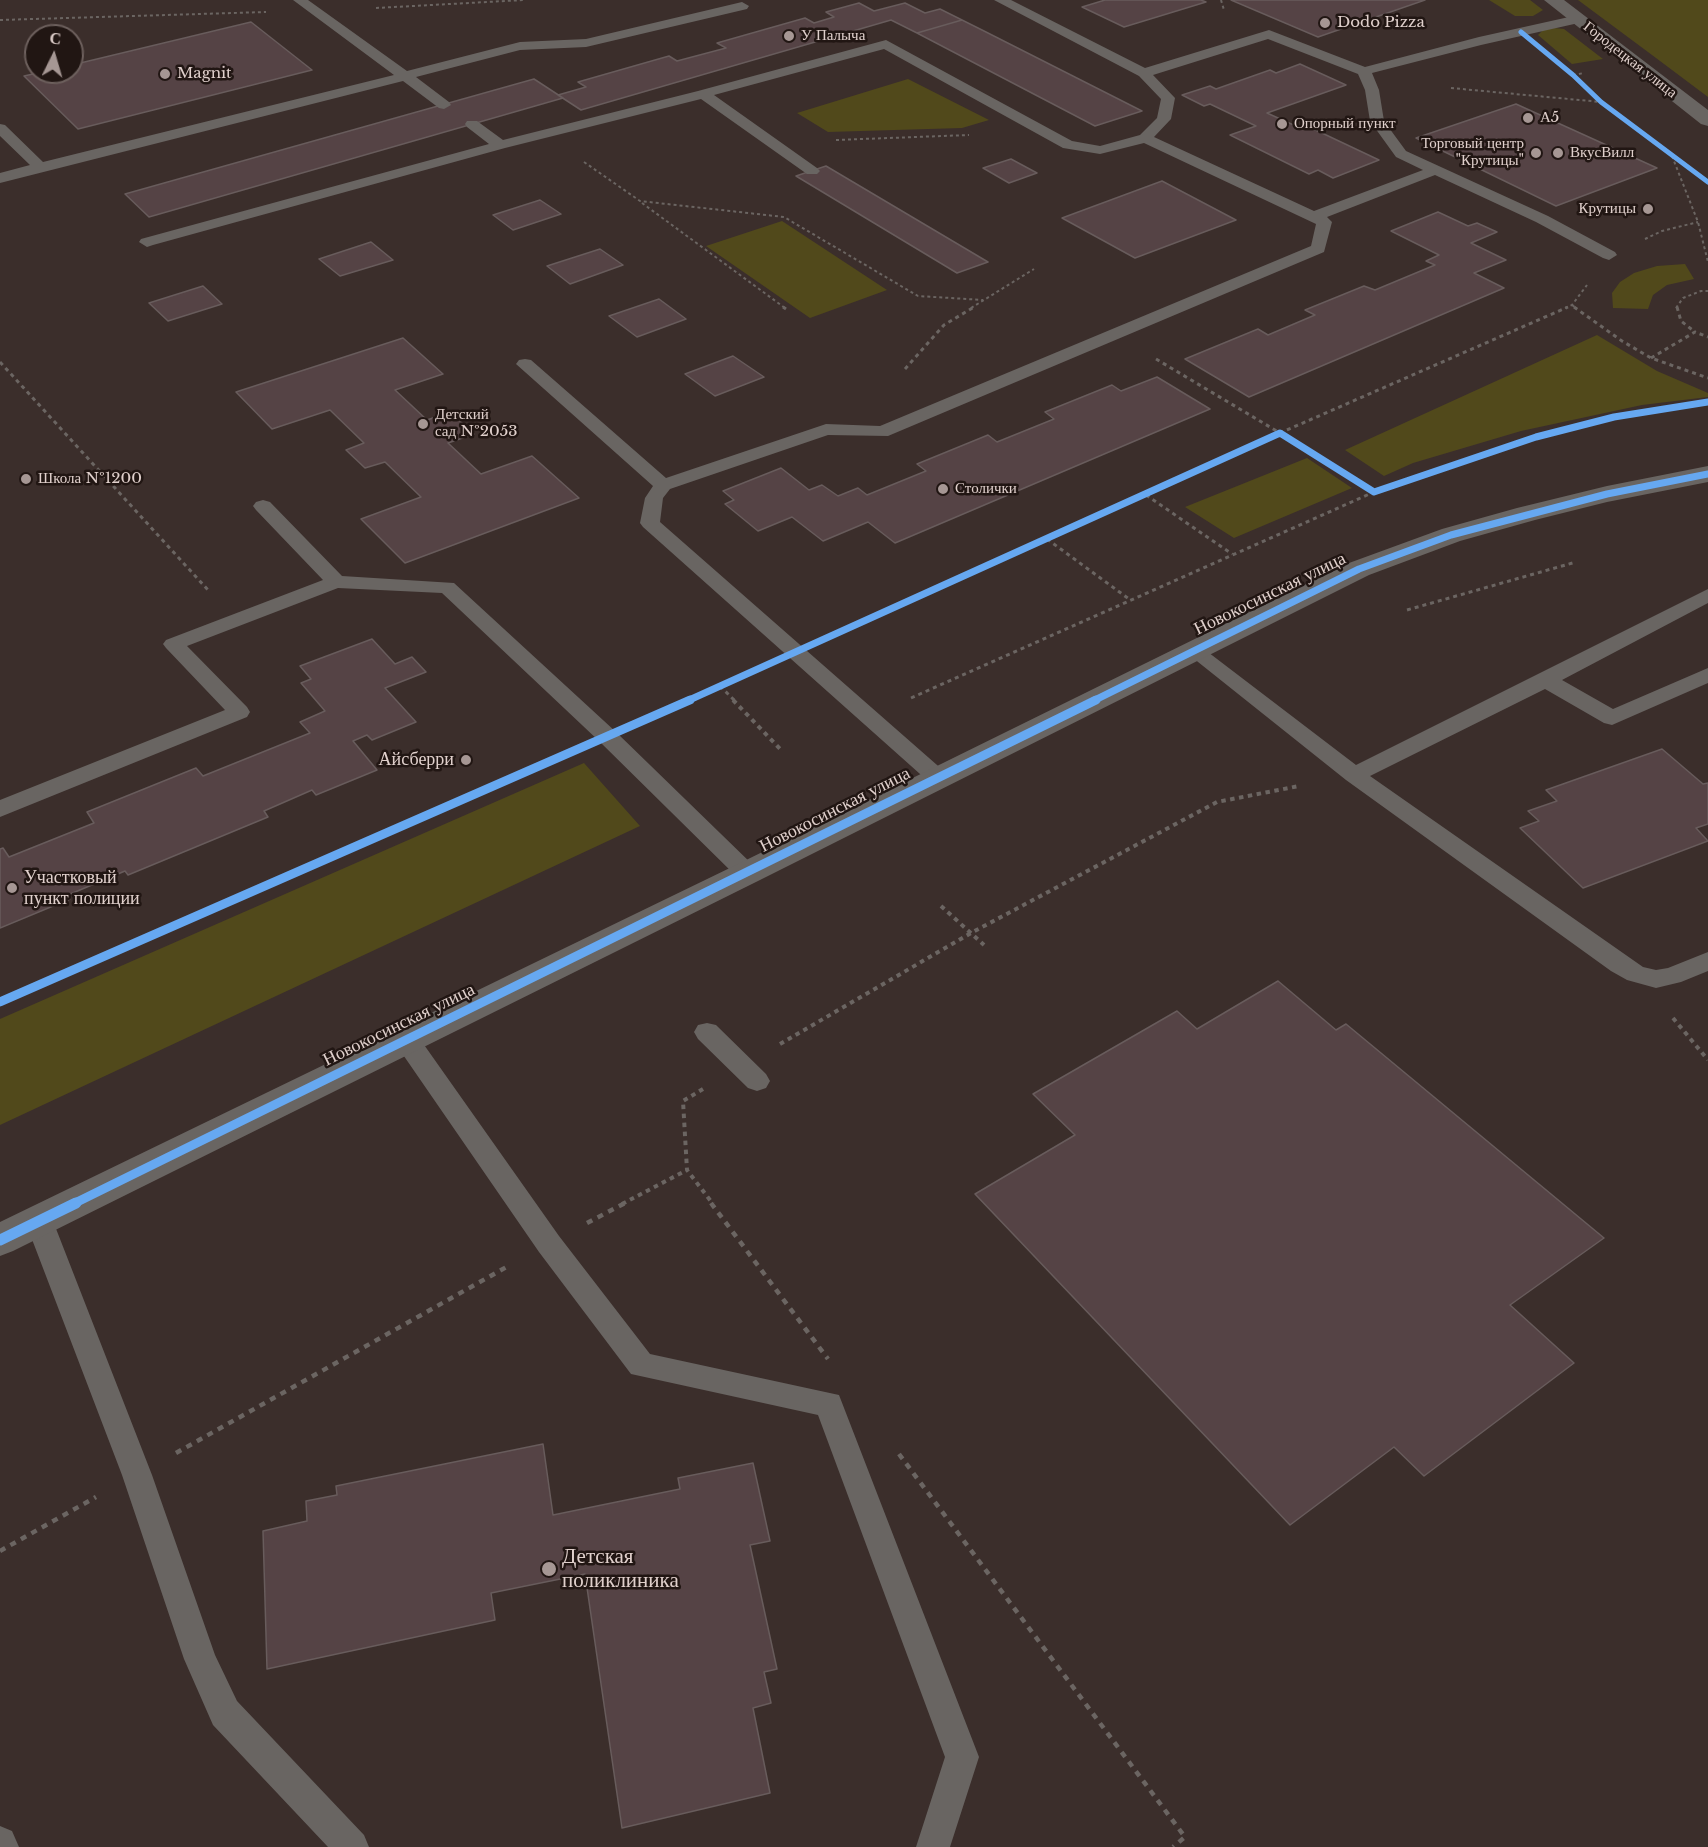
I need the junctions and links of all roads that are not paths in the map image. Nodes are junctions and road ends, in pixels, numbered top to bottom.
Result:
1 (300, 0) edge
2 (1001, 0) edge
3 (1553, 0) edge
4 (742, 6) dead end
5 (1578, 20) junction
6 (1364, 71) junction
7 (1144, 73) junction
8 (405, 76) junction
9 (703, 94) junction
10 (444, 105) dead end
11 (1708, 120) edge
12 (472, 124) dead end
13 (0, 128) edge
14 (1145, 138) junction
15 (500, 145) junction
16 (40, 167) junction
17 (1435, 170) junction
18 (812, 171) dead end
19 (0, 178) edge
20 (1314, 217) junction
21 (147, 242) dead end
22 (1610, 255) dead end
23 (525, 364) dead end
24 (1708, 474) edge
25 (663, 485) junction
26 (263, 506) dead end
27 (336, 582) junction
28 (1708, 596) edge
29 (1193, 650) junction
30 (1708, 675) edge
31 (1546, 680) junction
32 (1354, 775) junction
33 (937, 777) junction
34 (0, 809) edge
35 (747, 873) junction
36 (1708, 961) edge
37 (707, 1032) dead end
38 (406, 1039) junction
39 (750, 1074) road end
40 (39, 1221) junction
41 (0, 1240) edge
42 (352, 1847) edge
43 (933, 1847) edge

1 - 8 lane
2 - 7 lane
3 - 5 street, Городецкая улица
4 - 8 lane
5 - 6 lane
5 - 11 street, Городецкая улица
6 - 7 lane
6 - 17 lane
7 - 14 lane
8 - 10 lane
8 - 16 lane
9 - 14 lane
9 - 15 lane
9 - 18 lane
12 - 15 lane
13 - 16 lane
14 - 20 lane
15 - 21 lane
16 - 19 lane
17 - 20 lane
17 - 22 lane
20 - 25 lane
23 - 25 lane
24 - 29 street, Новокосинская улица
25 - 33 lane
26 - 27 lane
27 - 34 lane
27 - 35 lane
28 - 31 lane
29 - 32 lane
29 - 33 street, Новокосинская улица
30 - 31 lane
31 - 32 lane
32 - 36 lane
33 - 35 street, Новокосинская улица
35 - 38 street, Новокосинская улица
37 - 39 lane
38 - 40 street, Новокосинская улица
38 - 43 lane
40 - 41 street, Новокосинская улица
40 - 42 lane

